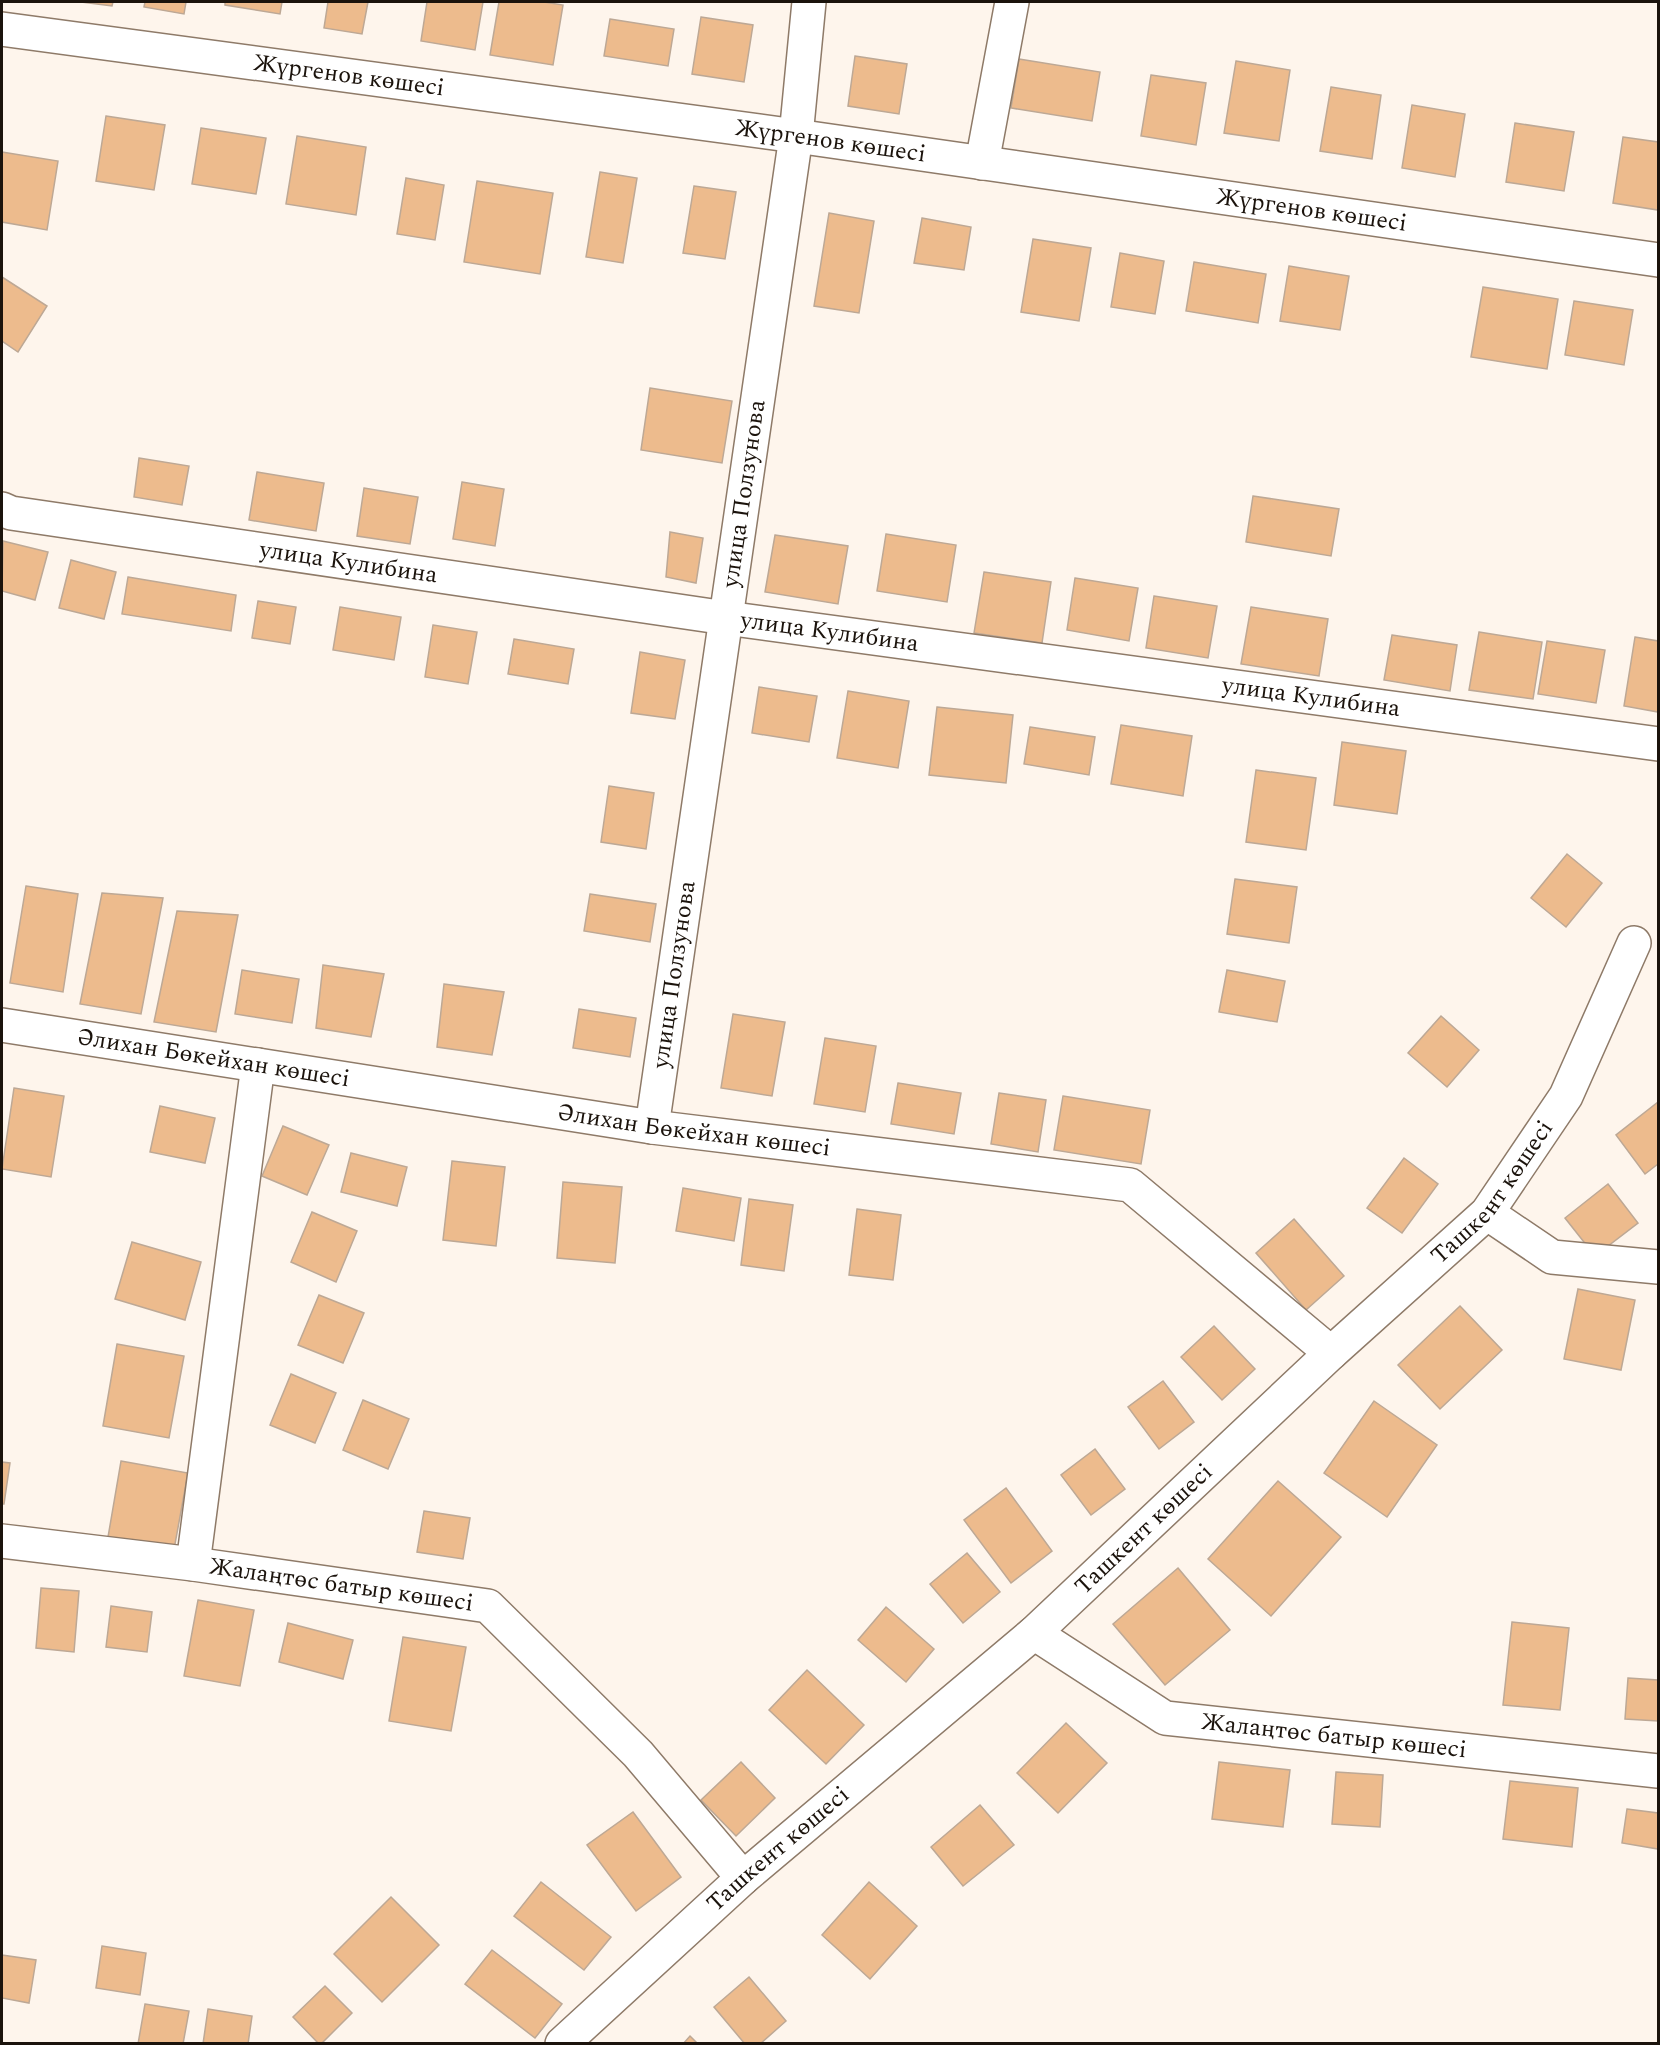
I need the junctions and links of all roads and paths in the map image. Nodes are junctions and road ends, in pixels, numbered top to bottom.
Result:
1 (809, 2) edge
2 (1012, 2) edge
3 (2, 29) edge
4 (796, 135) junction
5 (982, 163) junction
6 (1659, 260) edge
7 (2, 509) edge
8 (726, 618) junction
9 (1659, 744) edge
10 (1634, 943) dead end
11 (2, 1025) edge
12 (258, 1065) junction
13 (652, 1126) junction
14 (1487, 1214) junction
15 (1659, 1267) edge
16 (1331, 1353) junction
17 (2, 1540) edge
18 (193, 1564) junction
19 (1034, 1633) junction
20 (1659, 1771) edge
21 (743, 1878) junction
22 (562, 2043) edge

1 - 4 street, улица Ползунова
2 - 5 street
3 - 4 street, Жүргенов көшесі
4 - 5 street, Жүргенов көшесі
4 - 8 street, улица Ползунова
5 - 6 street, Жүргенов көшесі
7 - 8 street, улица Кулибина
8 - 9 street, улица Кулибина
8 - 13 street, улица Ползунова
10 - 14 street, Ташкент көшесі
11 - 12 street, Әлихан Бөкейхан көшесі
12 - 13 street, Әлихан Бөкейхан көшесі
12 - 18 street
13 - 16 street, Әлихан Бөкейхан көшесі
14 - 15 street
14 - 16 street, Ташкент көшесі
16 - 19 street, Ташкент көшесі
17 - 18 street, Жалаңтөс батыр көшесі
18 - 21 street, Жалаңтөс батыр көшесі
19 - 20 street, Жалаңтөс батыр көшесі
19 - 21 street, Ташкент көшесі
21 - 22 street, Ташкент көшесі

